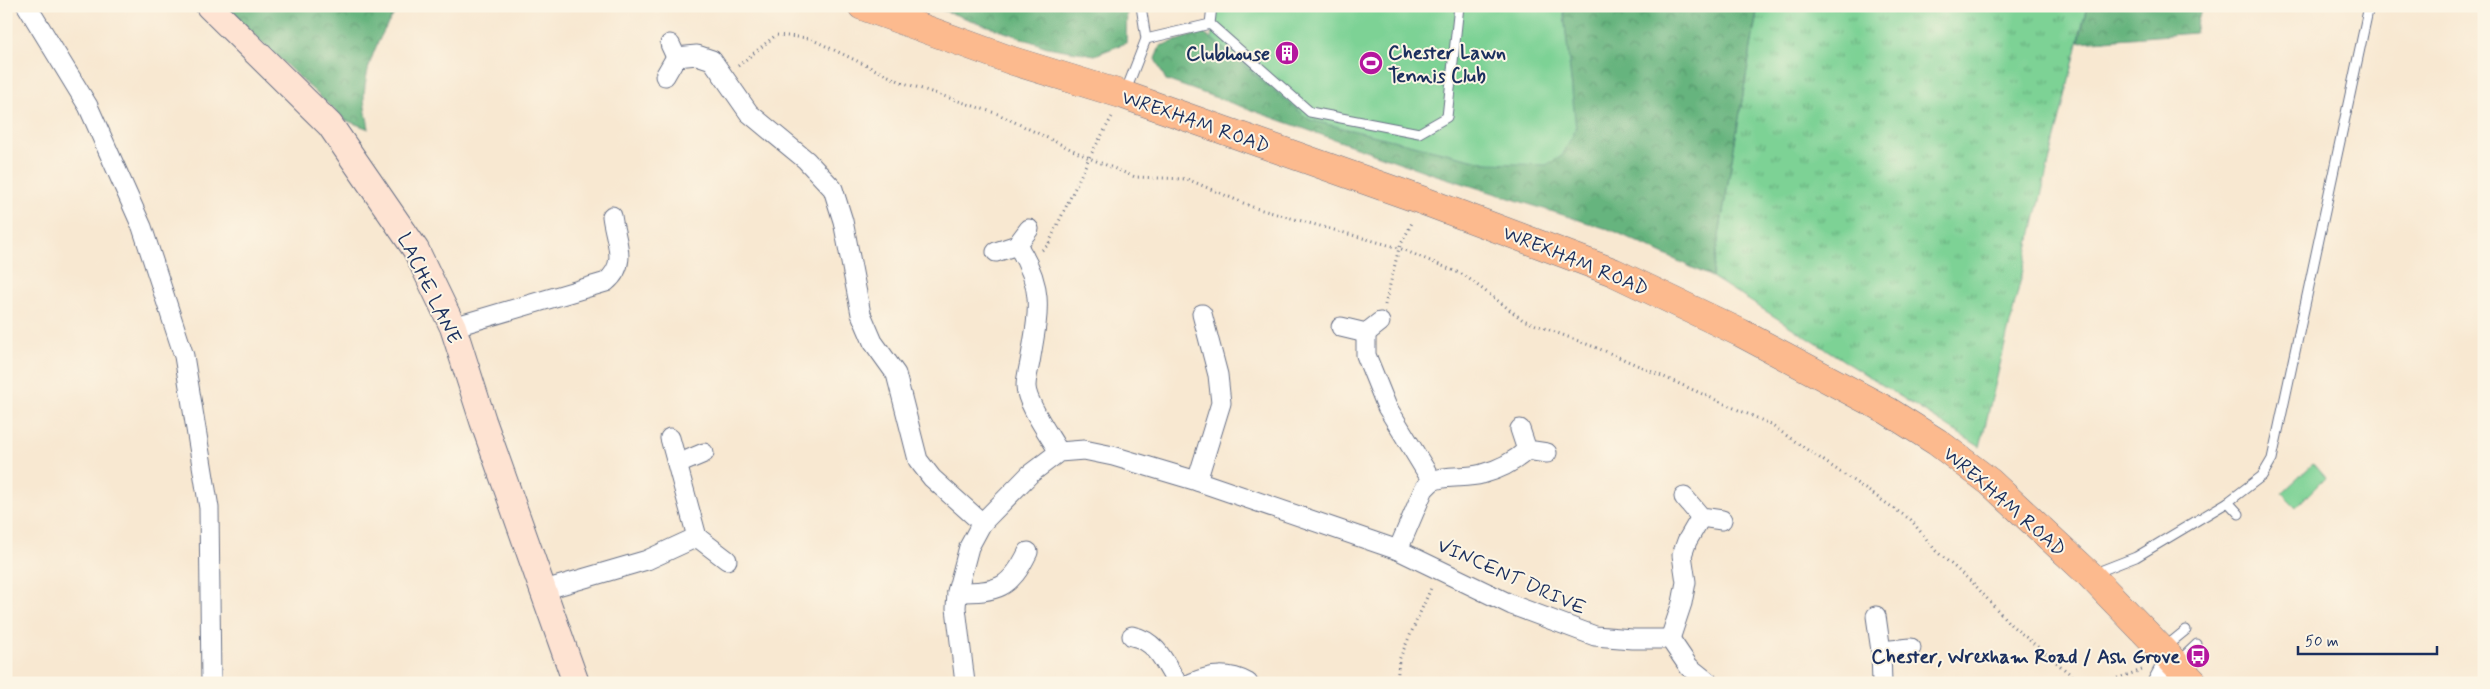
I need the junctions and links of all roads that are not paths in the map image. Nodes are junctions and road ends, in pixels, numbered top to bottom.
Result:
1 (27, 6) edge
2 (209, 6) edge
3 (862, 6) edge
4 (1141, 6) edge
5 (1212, 6) edge
6 (1459, 6) edge
7 (2369, 6) edge
8 (1210, 24) junction
9 (1146, 39) junction
10 (665, 76) dead end
11 (1124, 95) junction
12 (612, 216) dead end
13 (1029, 230) dead end
14 (1017, 245) junction
15 (996, 252) dead end
16 (1202, 314) dead end
17 (453, 327) junction
18 (1341, 327) dead end
19 (1520, 429) dead end
20 (670, 438) dead end
21 (1527, 450) junction
22 (1059, 452) junction
23 (704, 453) dead end
24 (1547, 453) dead end
25 (678, 464) junction
26 (1432, 480) junction
27 (1197, 481) junction
28 (1684, 497) dead end
29 (2228, 502) junction
30 (2239, 514) dead end
31 (1701, 517) junction
32 (1722, 520) dead end
33 (982, 523) junction
34 (698, 538) junction
35 (1398, 550) junction
36 (1028, 552) dead end
37 (727, 560) dead end
38 (2090, 575) junction
39 (544, 590) junction
40 (957, 592) junction
41 (1876, 616) dead end
42 (2186, 630) dead end
43 (1132, 636) dead end
44 (1670, 639) junction
45 (2197, 644) dead end
46 (1910, 648) dead end
47 (1881, 650) junction
48 (2176, 664) edge
49 (211, 683) edge
50 (576, 683) edge
51 (965, 683) edge
52 (1177, 683) edge
53 (1192, 683) edge
54 (1248, 683) edge
55 (1708, 683) edge
56 (1882, 683) edge
57 (2157, 683) edge

1 - 49 street
2 - 17 street, LACHE LANE
3 - 11 highway, WREXHAM ROAD
4 - 9 lane
5 - 8 lane
6 - 8 lane
7 - 29 lane
8 - 9 lane
9 - 11 lane
10 - 33 street
11 - 38 highway, WREXHAM ROAD
12 - 17 street
13 - 14 street
14 - 15 street
14 - 22 street
16 - 27 street
17 - 39 street, LACHE LANE
18 - 26 street
19 - 21 street
20 - 25 street
21 - 24 street
21 - 26 street
22 - 27 street, VINCENT DRIVE
22 - 33 street
23 - 25 street
25 - 34 street
26 - 35 street
27 - 35 street, VINCENT DRIVE
28 - 31 street
29 - 30 lane
29 - 38 lane
31 - 32 street
31 - 44 street
33 - 40 street
34 - 37 street
34 - 39 street
35 - 44 street, VINCENT DRIVE
36 - 40 street
38 - 48 highway, WREXHAM ROAD
39 - 50 street, LACHE LANE
40 - 51 street
41 - 47 street
42 - 48 lane
43 - 52 street
44 - 55 street
45 - 48 lane
46 - 47 street
47 - 56 street
48 - 57 street
53 - 54 street

